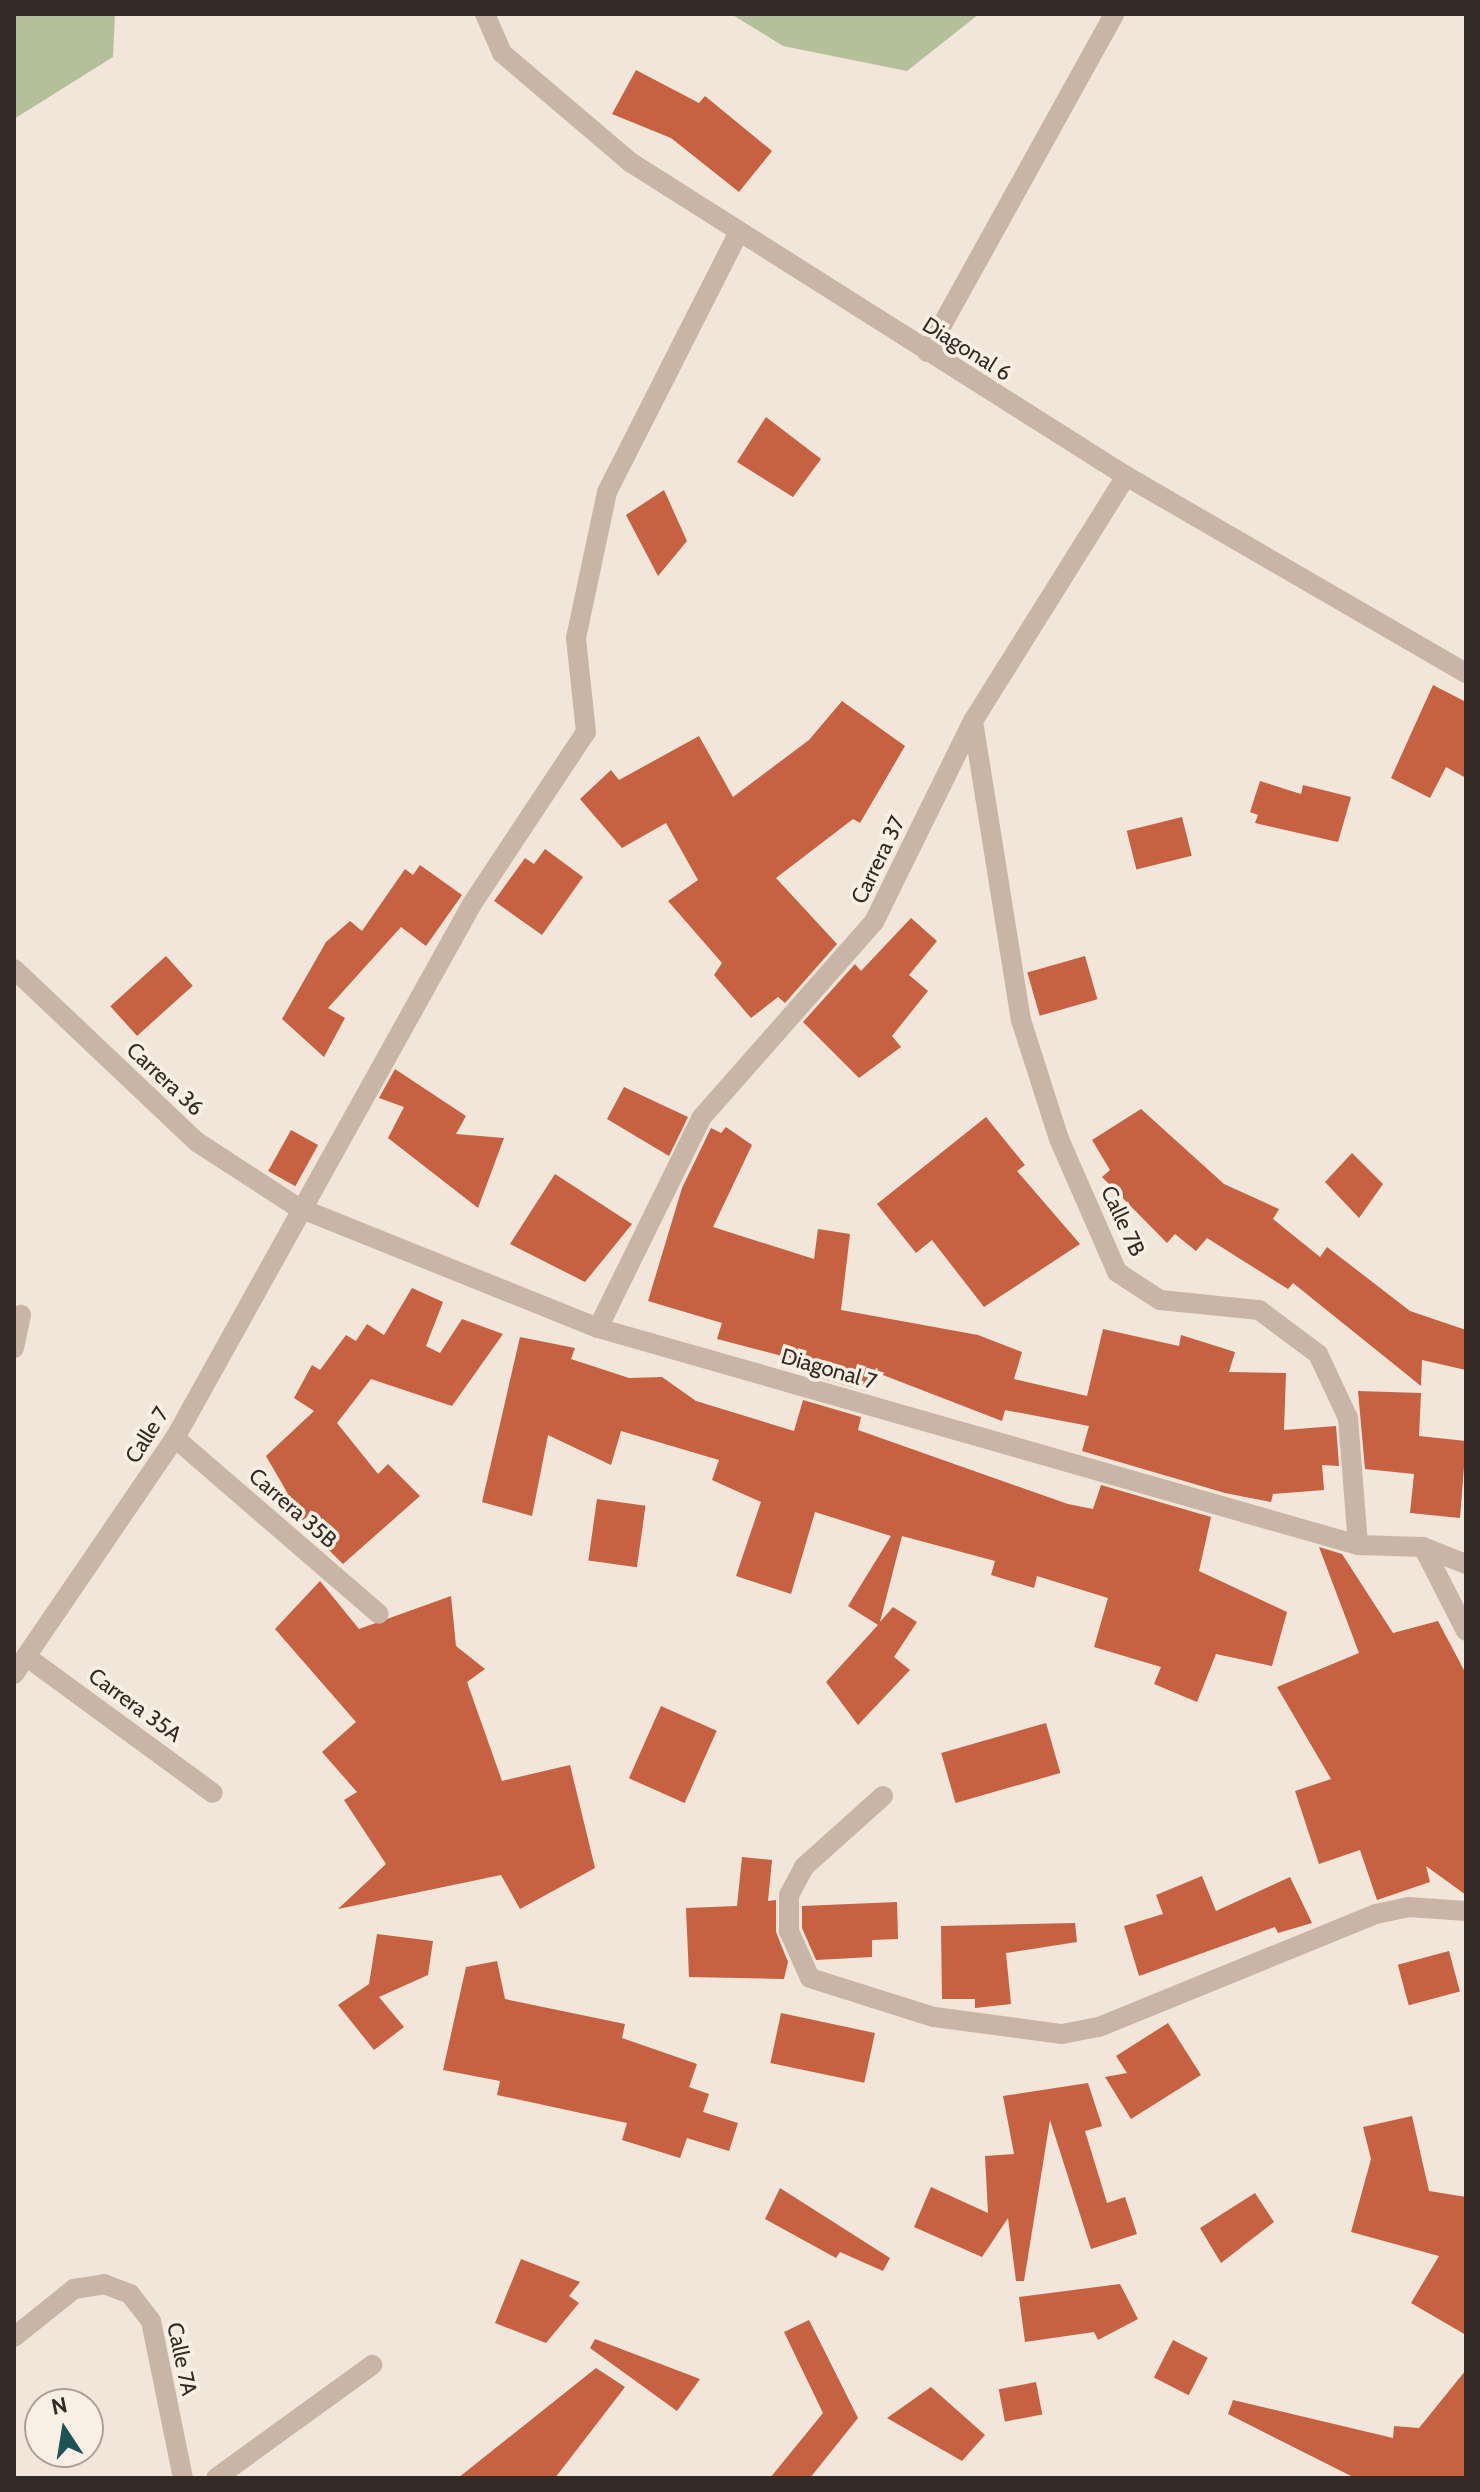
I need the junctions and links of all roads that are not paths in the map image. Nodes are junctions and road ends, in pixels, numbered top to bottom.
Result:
1 (485, 14) edge
2 (1114, 14) edge
3 (738, 234) junction
4 (927, 352) junction
5 (1126, 476) junction
6 (1466, 673) edge
7 (973, 721) junction
8 (14, 969) edge
9 (297, 1207) junction
10 (21, 1315) dead end
11 (598, 1328) junction
12 (14, 1348) edge
13 (175, 1438) junction
14 (1358, 1545) junction
15 (1423, 1547) junction
16 (1466, 1564) edge
17 (379, 1614) dead end
18 (1466, 1631) edge
19 (27, 1657) junction
20 (14, 1674) edge
21 (213, 1793) dead end
22 (883, 1796) dead end
23 (1466, 1911) edge
24 (14, 2337) edge
25 (372, 2365) dead end
26 (183, 2478) edge
27 (216, 2478) edge

1 - 3 street, Diagonal 6
2 - 4 street
3 - 4 street, Diagonal 6
3 - 9 street, Calle 7
4 - 5 street, Diagonal 6
5 - 6 street, Diagonal 6
5 - 7 street, Carrera 37
7 - 11 street, Carrera 37
7 - 14 street, Calle 7B
8 - 9 street, Carrera 36
9 - 11 street, Diagonal 7
9 - 13 street, Calle 7
10 - 12 street
11 - 14 street, Diagonal 7
13 - 17 street, Carrera 35B
13 - 19 street, Calle 7
14 - 15 street
15 - 16 street
15 - 18 street
19 - 20 street, Calle 7
19 - 21 street, Carrera 35A
22 - 23 street
24 - 26 street, Calle 7A
25 - 27 street

